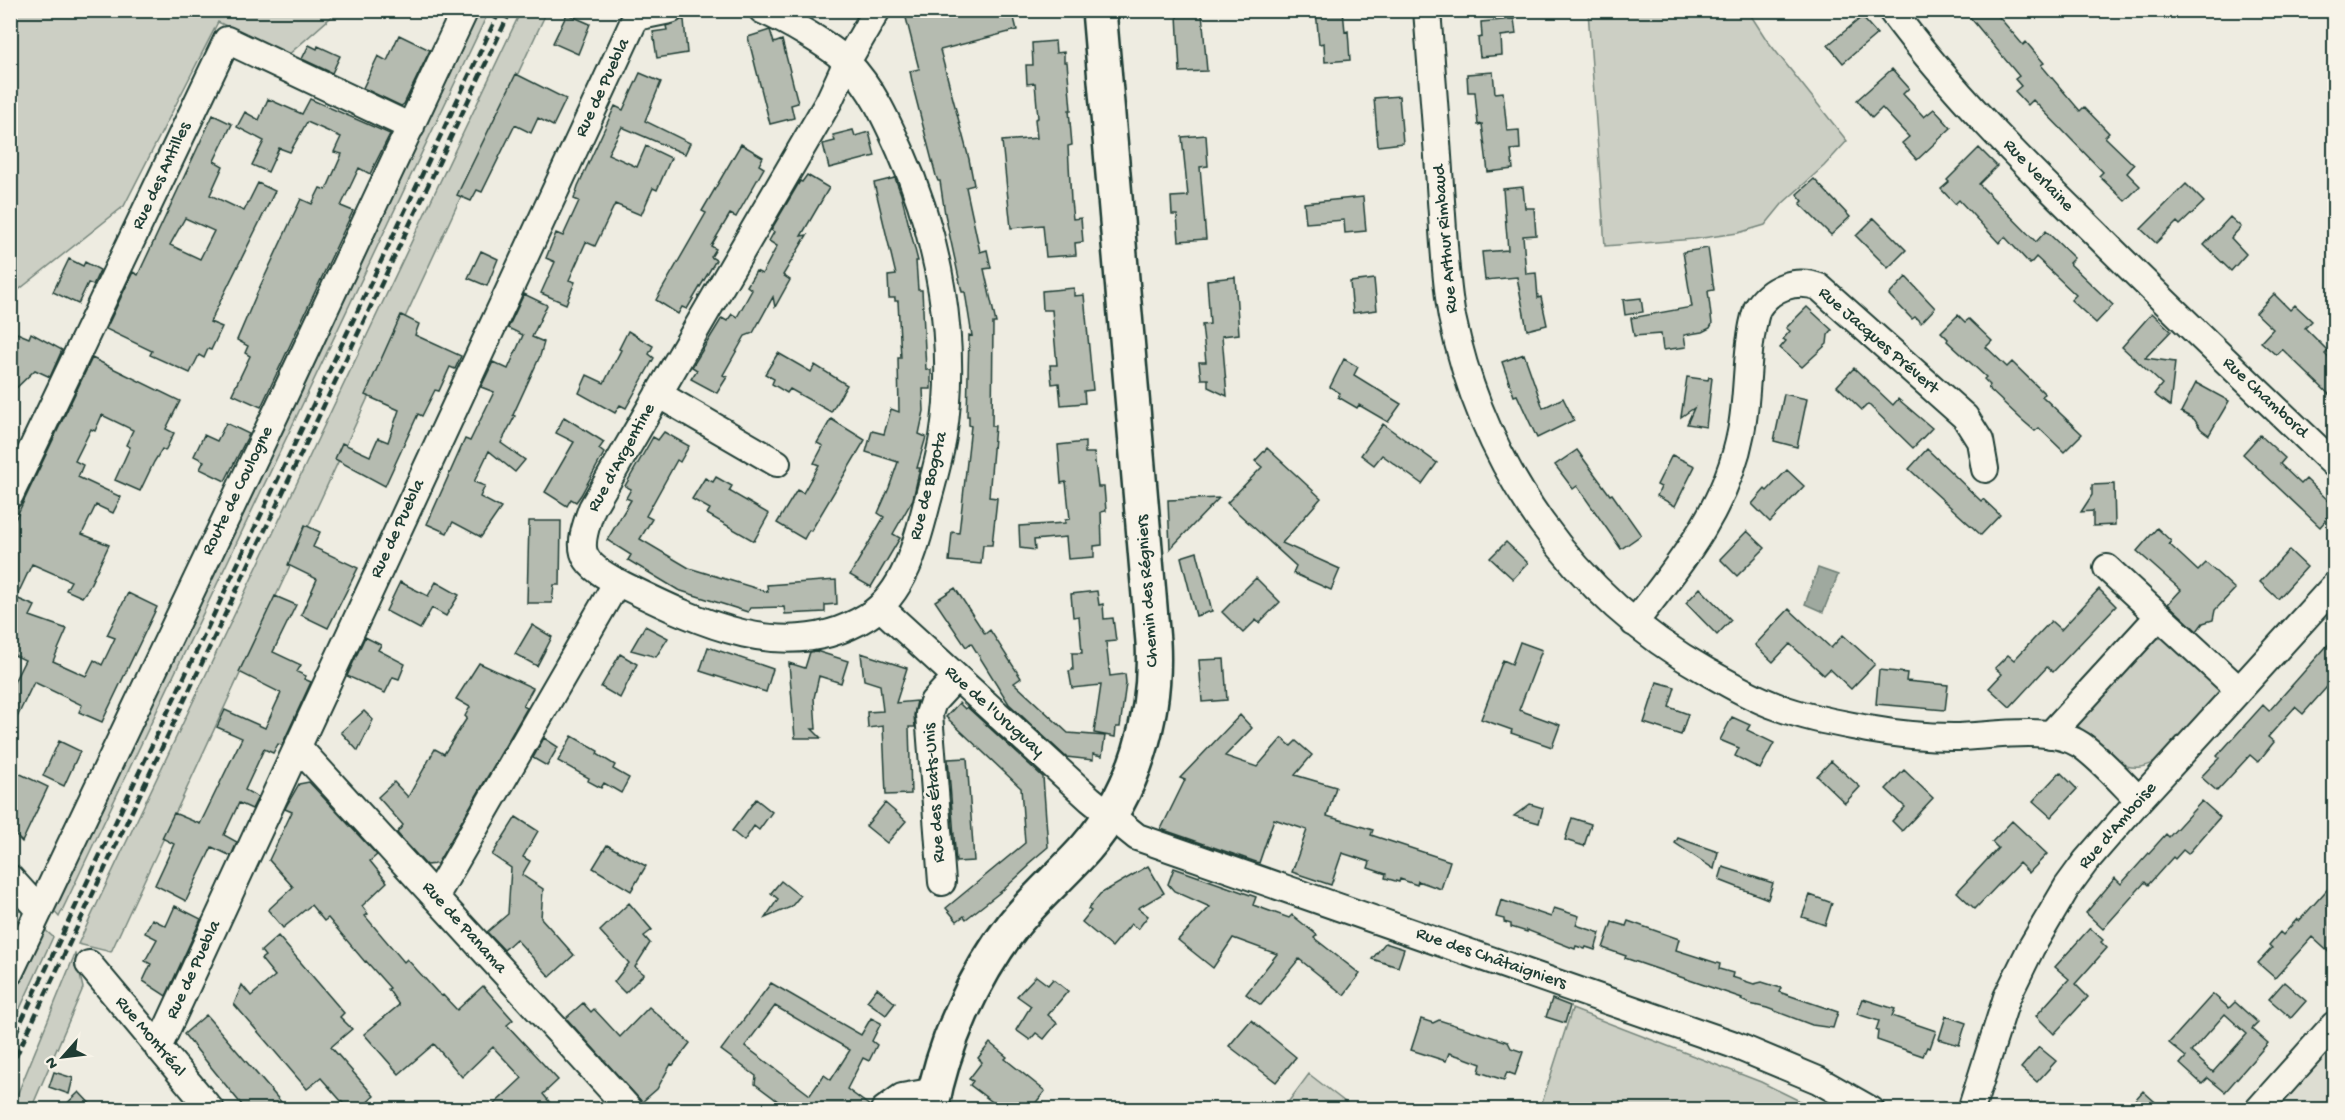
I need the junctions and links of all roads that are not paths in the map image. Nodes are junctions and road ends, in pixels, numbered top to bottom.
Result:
1 (465, 10) edge
2 (670, 10) edge
3 (762, 10) edge
4 (877, 10) edge
5 (1099, 10) edge
6 (1427, 10) edge
7 (1891, 10) edge
8 (637, 14) edge
9 (847, 62) junction
10 (411, 127) junction
11 (2195, 332) joint
12 (658, 394) junction
13 (777, 463) dead end
14 (2334, 464) edge
15 (1985, 468) dead end
16 (10, 495) edge
17 (2106, 568) dead end
18 (617, 582) junction
19 (2334, 586) edge
20 (880, 607) junction
21 (2159, 615) junction
22 (1634, 623) junction
23 (956, 677) junction
24 (2239, 690) junction
25 (2050, 735) junction
26 (298, 747) junction
27 (2139, 800) junction
28 (1110, 816) junction
29 (10, 878) edge
30 (942, 882) dead end
31 (435, 897) junction
32 (39, 910) junction
33 (89, 964) dead end
34 (10, 972) edge
35 (2334, 1024) edge
36 (158, 1048) junction
37 (934, 1100) edge
38 (211, 1110) edge
39 (630, 1110) edge
40 (884, 1110) edge
41 (1871, 1110) edge
42 (1971, 1110) edge
43 (2258, 1110) edge

1 - 10 street, Route de Coulogne
2 - 8 street
3 - 9 street, Rue de Bogota
4 - 9 street, Rue d'Argentine
5 - 28 main road, Chemin des Régniers
6 - 22 street, Rue Arthur Rimbaud
7 - 11 street, Rue Verlaine
8 - 26 street, Rue de Puebla
9 - 12 street, Rue d'Argentine
9 - 20 street, Rue de Bogota
10 - 16 street, Rue des Antilles
10 - 32 street, Route de Coulogne
11 - 14 street, Rue Chambord
12 - 13 street
12 - 18 street, Rue d'Argentine
15 - 22 street, Rue Jacques Prévert
17 - 21 street
18 - 20 street, Rue de Bogota
18 - 31 street
19 - 24 street, Rue d'Amboise
20 - 23 street, Rue de l'Uruguay
21 - 24 street
21 - 25 street
22 - 25 street, Rue Arthur Rimbaud
23 - 28 street, Rue de l'Uruguay
23 - 30 street, Rue des États-Unis
24 - 27 street, Rue d'Amboise
25 - 27 street, Rue Arthur Rimbaud
26 - 31 street, Rue de Panama
26 - 36 street, Rue de Puebla
27 - 42 street, Rue d'Amboise
28 - 37 main road, Chemin des Régniers
28 - 41 street, Rue des Châtaigniers
29 - 32 street
31 - 39 street, Rue de Panama
32 - 34 street, Route de Coulogne
33 - 36 street, Rue Montréal
35 - 43 street
36 - 38 street, Rue Montréal
37 - 40 street

